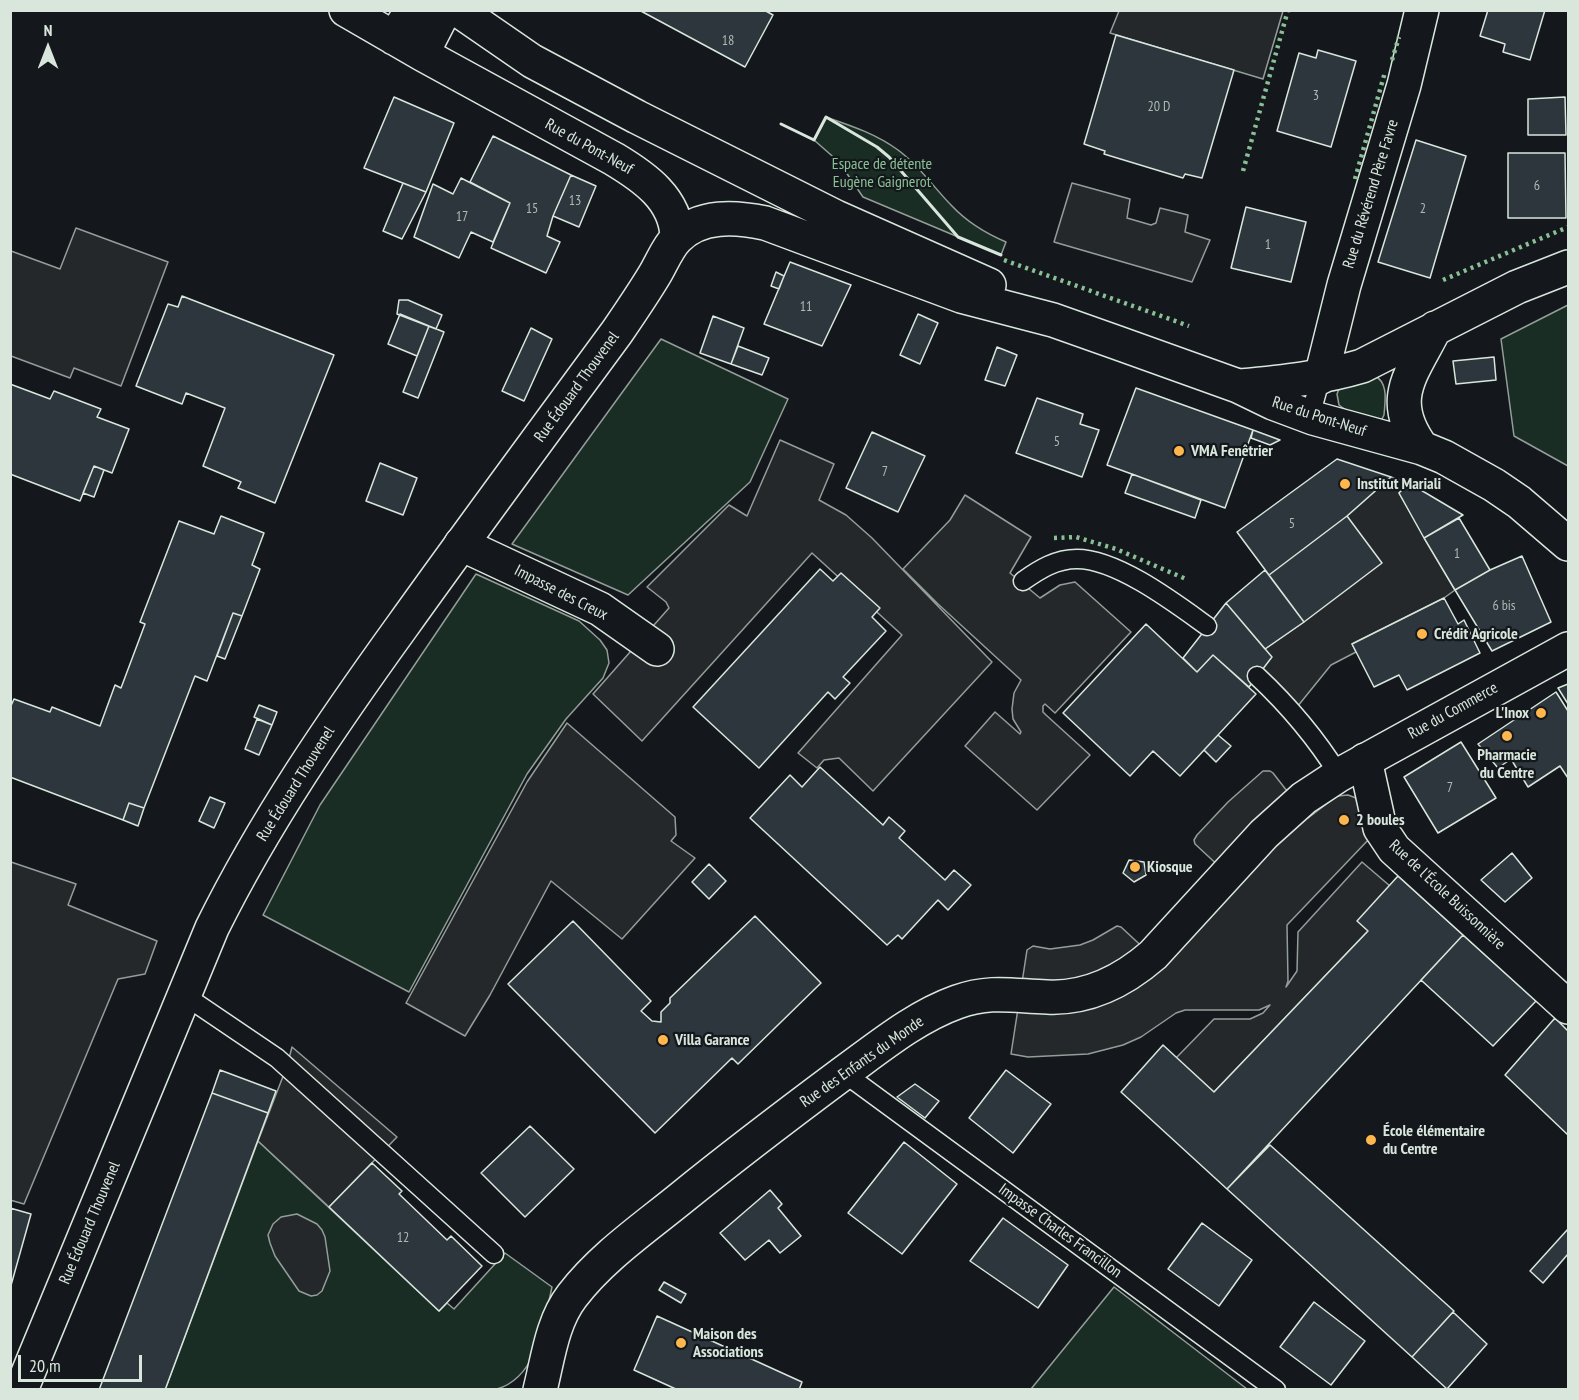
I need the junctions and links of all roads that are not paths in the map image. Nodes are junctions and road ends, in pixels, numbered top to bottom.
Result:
1 (346, 10) edge
2 (412, 10) edge
3 (442, 10) edge
4 (459, 10) edge
5 (1422, 10) edge
6 (408, 46) junction
7 (677, 237) junction
8 (1569, 267) edge
9 (1053, 320) junction
10 (1436, 328) junction
11 (1321, 377) junction
12 (1239, 386) junction
13 (1313, 418) junction
14 (1422, 448) junction
15 (461, 544) junction
16 (1569, 544) edge
17 (1023, 581) dead end
18 (1207, 626) dead end
19 (657, 649) dead end
20 (1569, 649) edge
21 (1257, 676) dead end
22 (1352, 768) junction
23 (184, 995) junction
24 (1569, 1007) edge
25 (844, 1073) junction
26 (494, 1254) dead end
27 (21, 1389) edge
28 (540, 1389) edge
29 (1276, 1389) edge

1 - 6 street, Rue du Pont-Neuf
2 - 6 street
3 - 6 street
4 - 9 street, Rue du Pont-Neuf
5 - 11 street, Rue du Révérend Père Favre
6 - 7 street, Rue du Pont-Neuf
7 - 9 street, Rue du Pont-Neuf
7 - 15 street, Rue Édouard Thouvenel
8 - 10 street
9 - 12 street, Rue du Pont-Neuf
10 - 11 street
10 - 14 street
11 - 12 street
11 - 13 lane, Rue du Révérend Père Favre
12 - 13 street, Rue du Pont-Neuf
13 - 14 street, Rue du Pont-Neuf
14 - 16 street, Rue du Pont-Neuf
15 - 19 street, Impasse des Creux
15 - 23 street, Rue Édouard Thouvenel
17 - 18 lane
20 - 22 street, Rue du Commerce
21 - 22 lane
22 - 24 street, Rue de l'École Buissonnière
22 - 25 street, Rue des Enfants du Monde
23 - 26 lane
23 - 27 street, Rue Édouard Thouvenel
25 - 28 street, Rue des Enfants du Monde
25 - 29 lane, Impasse Charles Francillon

